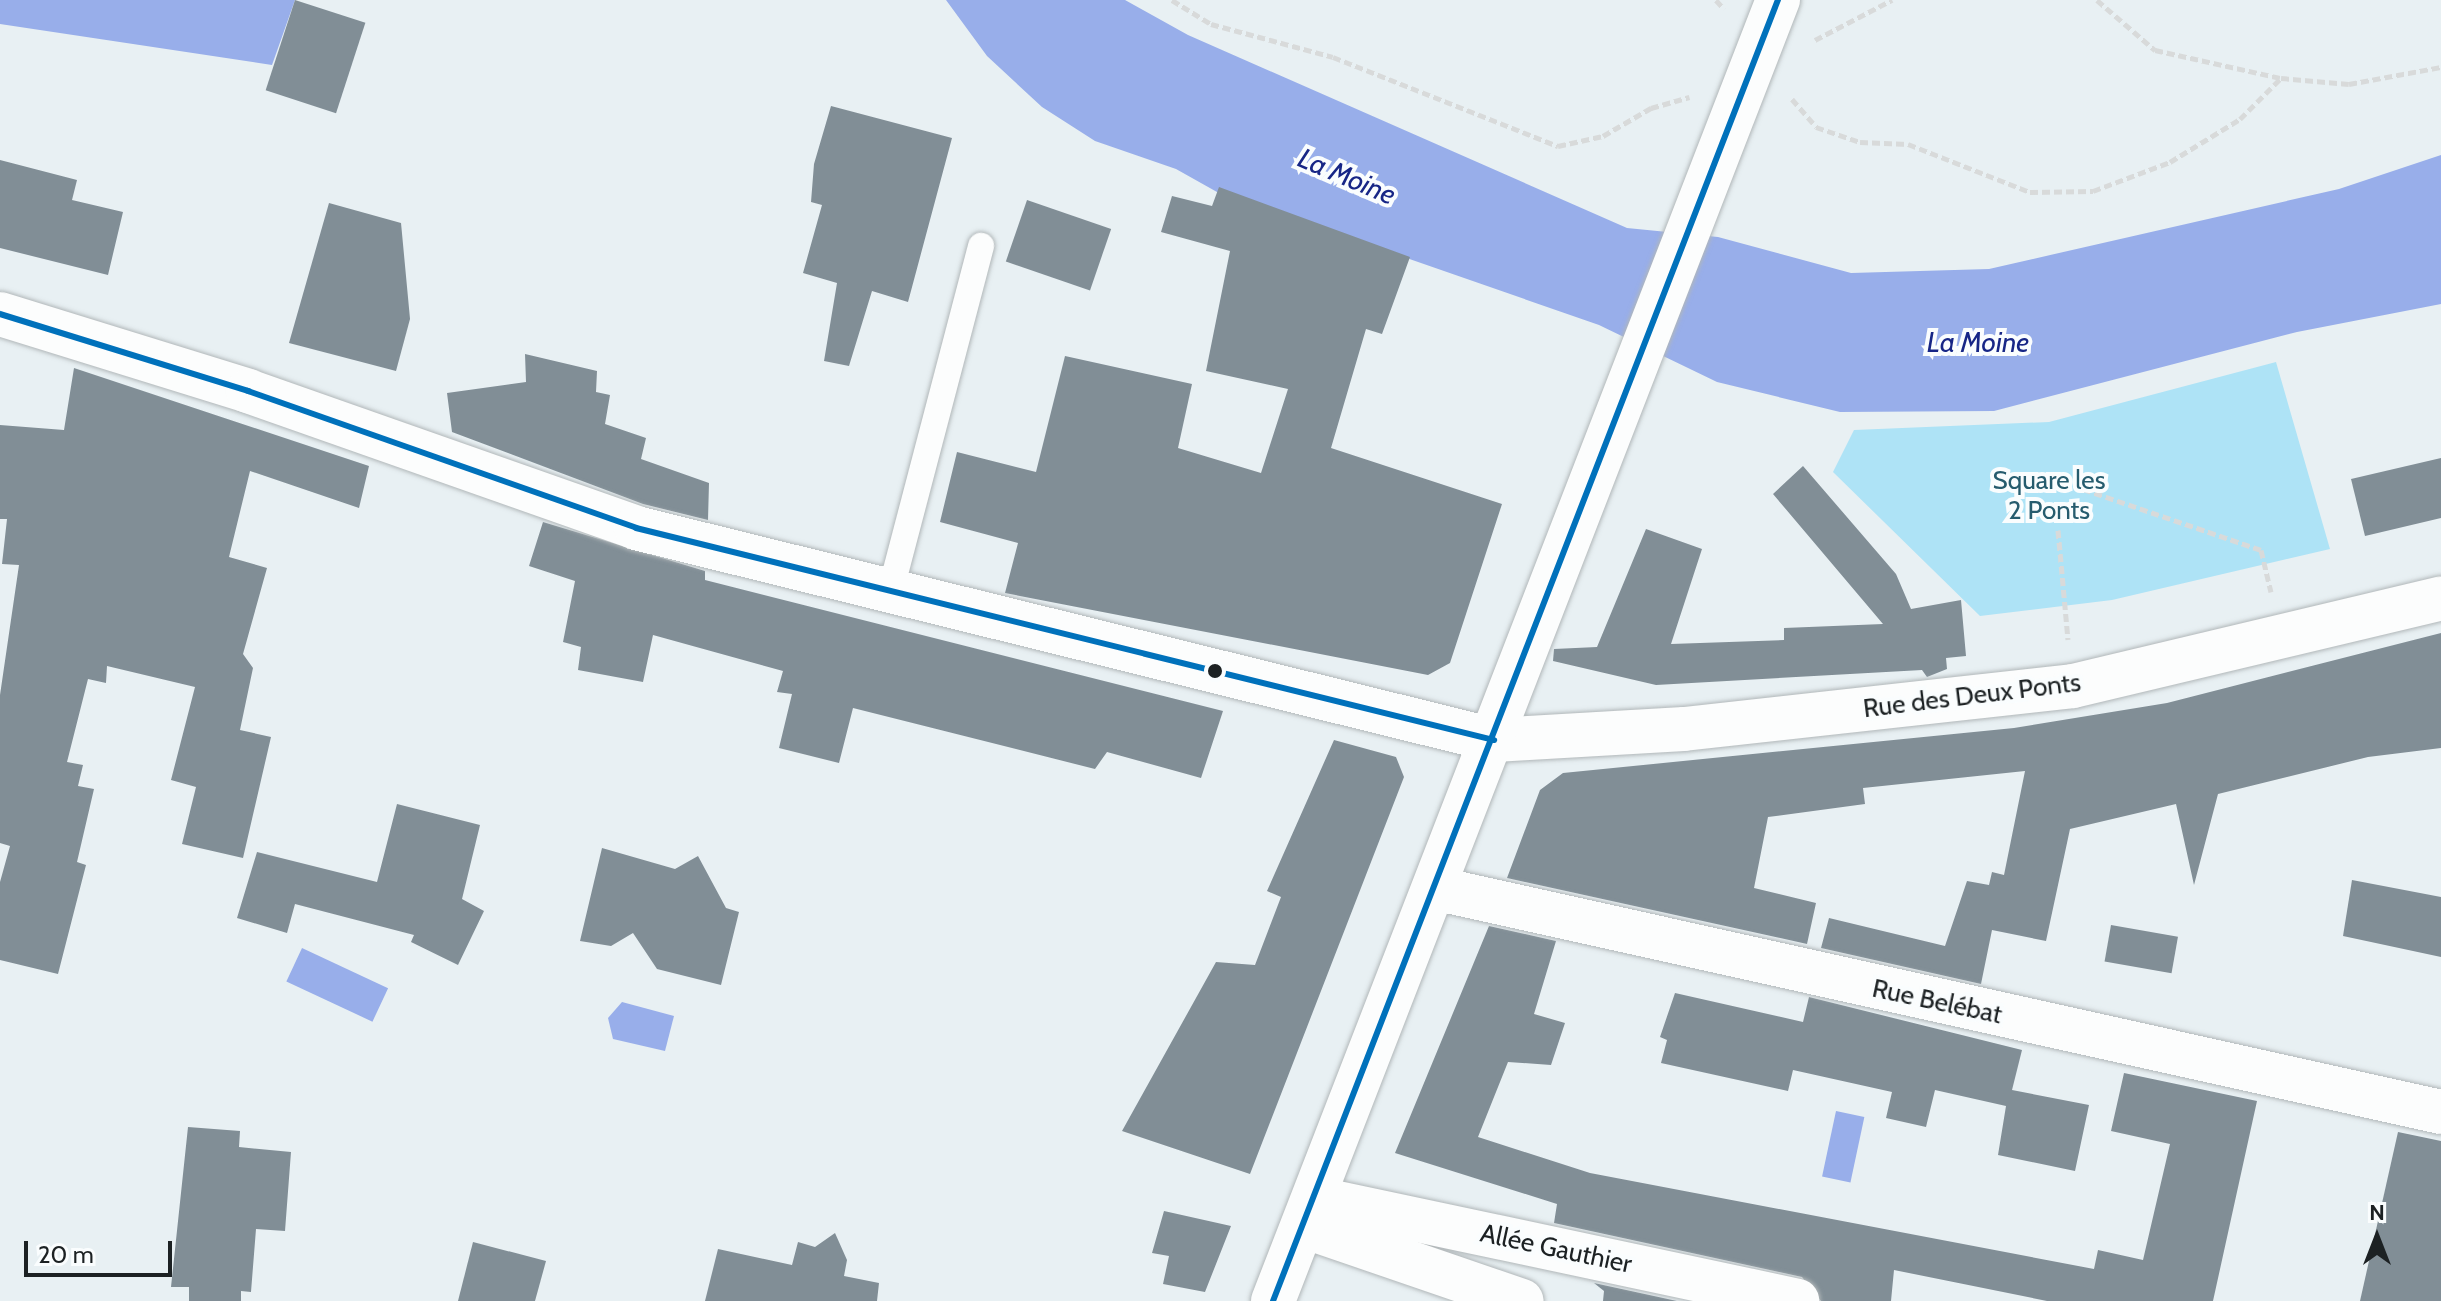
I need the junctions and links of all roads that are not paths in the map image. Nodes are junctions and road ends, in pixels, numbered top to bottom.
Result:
1 (1773, 13) edge
2 (981, 246) dead end
3 (0, 314) edge
4 (890, 593) junction
5 (2441, 598) edge
6 (1494, 740) junction
7 (1434, 888) junction
8 (2441, 1112) edge
9 (1308, 1212) junction
10 (1273, 1301) edge
11 (1522, 1301) edge
12 (1797, 1301) edge

1 - 6 street
2 - 4 lane
3 - 4 street, Rue des Deux Ponts
4 - 6 street, Rue des Deux Ponts
5 - 6 street, Rue des Deux Ponts
6 - 7 street
7 - 8 street, Rue Belébat
7 - 9 street
9 - 10 street
9 - 11 street
9 - 12 street, Allée Gauthier

